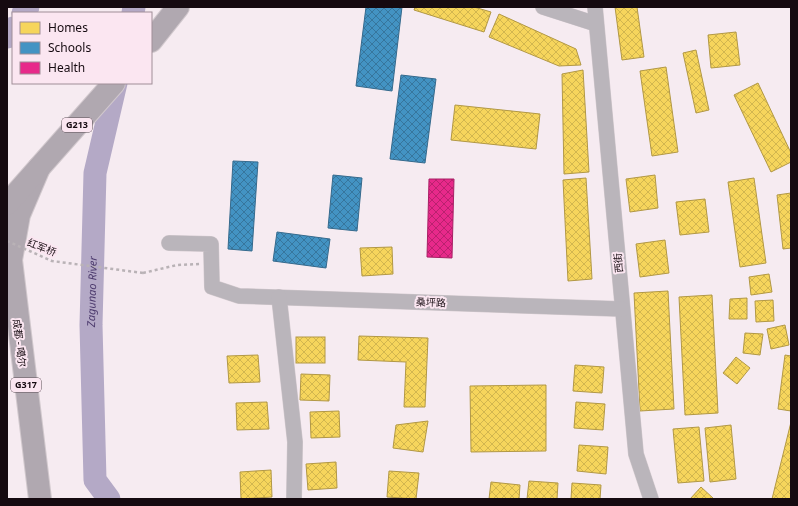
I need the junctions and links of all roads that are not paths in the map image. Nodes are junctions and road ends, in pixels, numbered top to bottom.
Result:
1 (178, 7) edge
2 (543, 7) edge
3 (595, 7) edge
4 (596, 24) junction
5 (152, 40) edge
6 (113, 84) edge
7 (39, 168) junction
8 (7, 204) edge
9 (169, 243) dead end
10 (11, 278) edge
11 (279, 297) junction
12 (622, 309) junction
13 (40, 499) edge
14 (294, 499) edge
15 (651, 499) edge

1 - 5 highway
2 - 4 street
3 - 4 street, 西街
4 - 12 street, 西街
6 - 7 highway, G213
7 - 8 highway, G213
7 - 10 highway, 成都 - 噶尔 / G317
9 - 11 street, 桑坪路
10 - 13 highway, 成都 - 噶尔 / G317
11 - 12 street, 桑坪路
11 - 14 street
12 - 15 street, 西街

